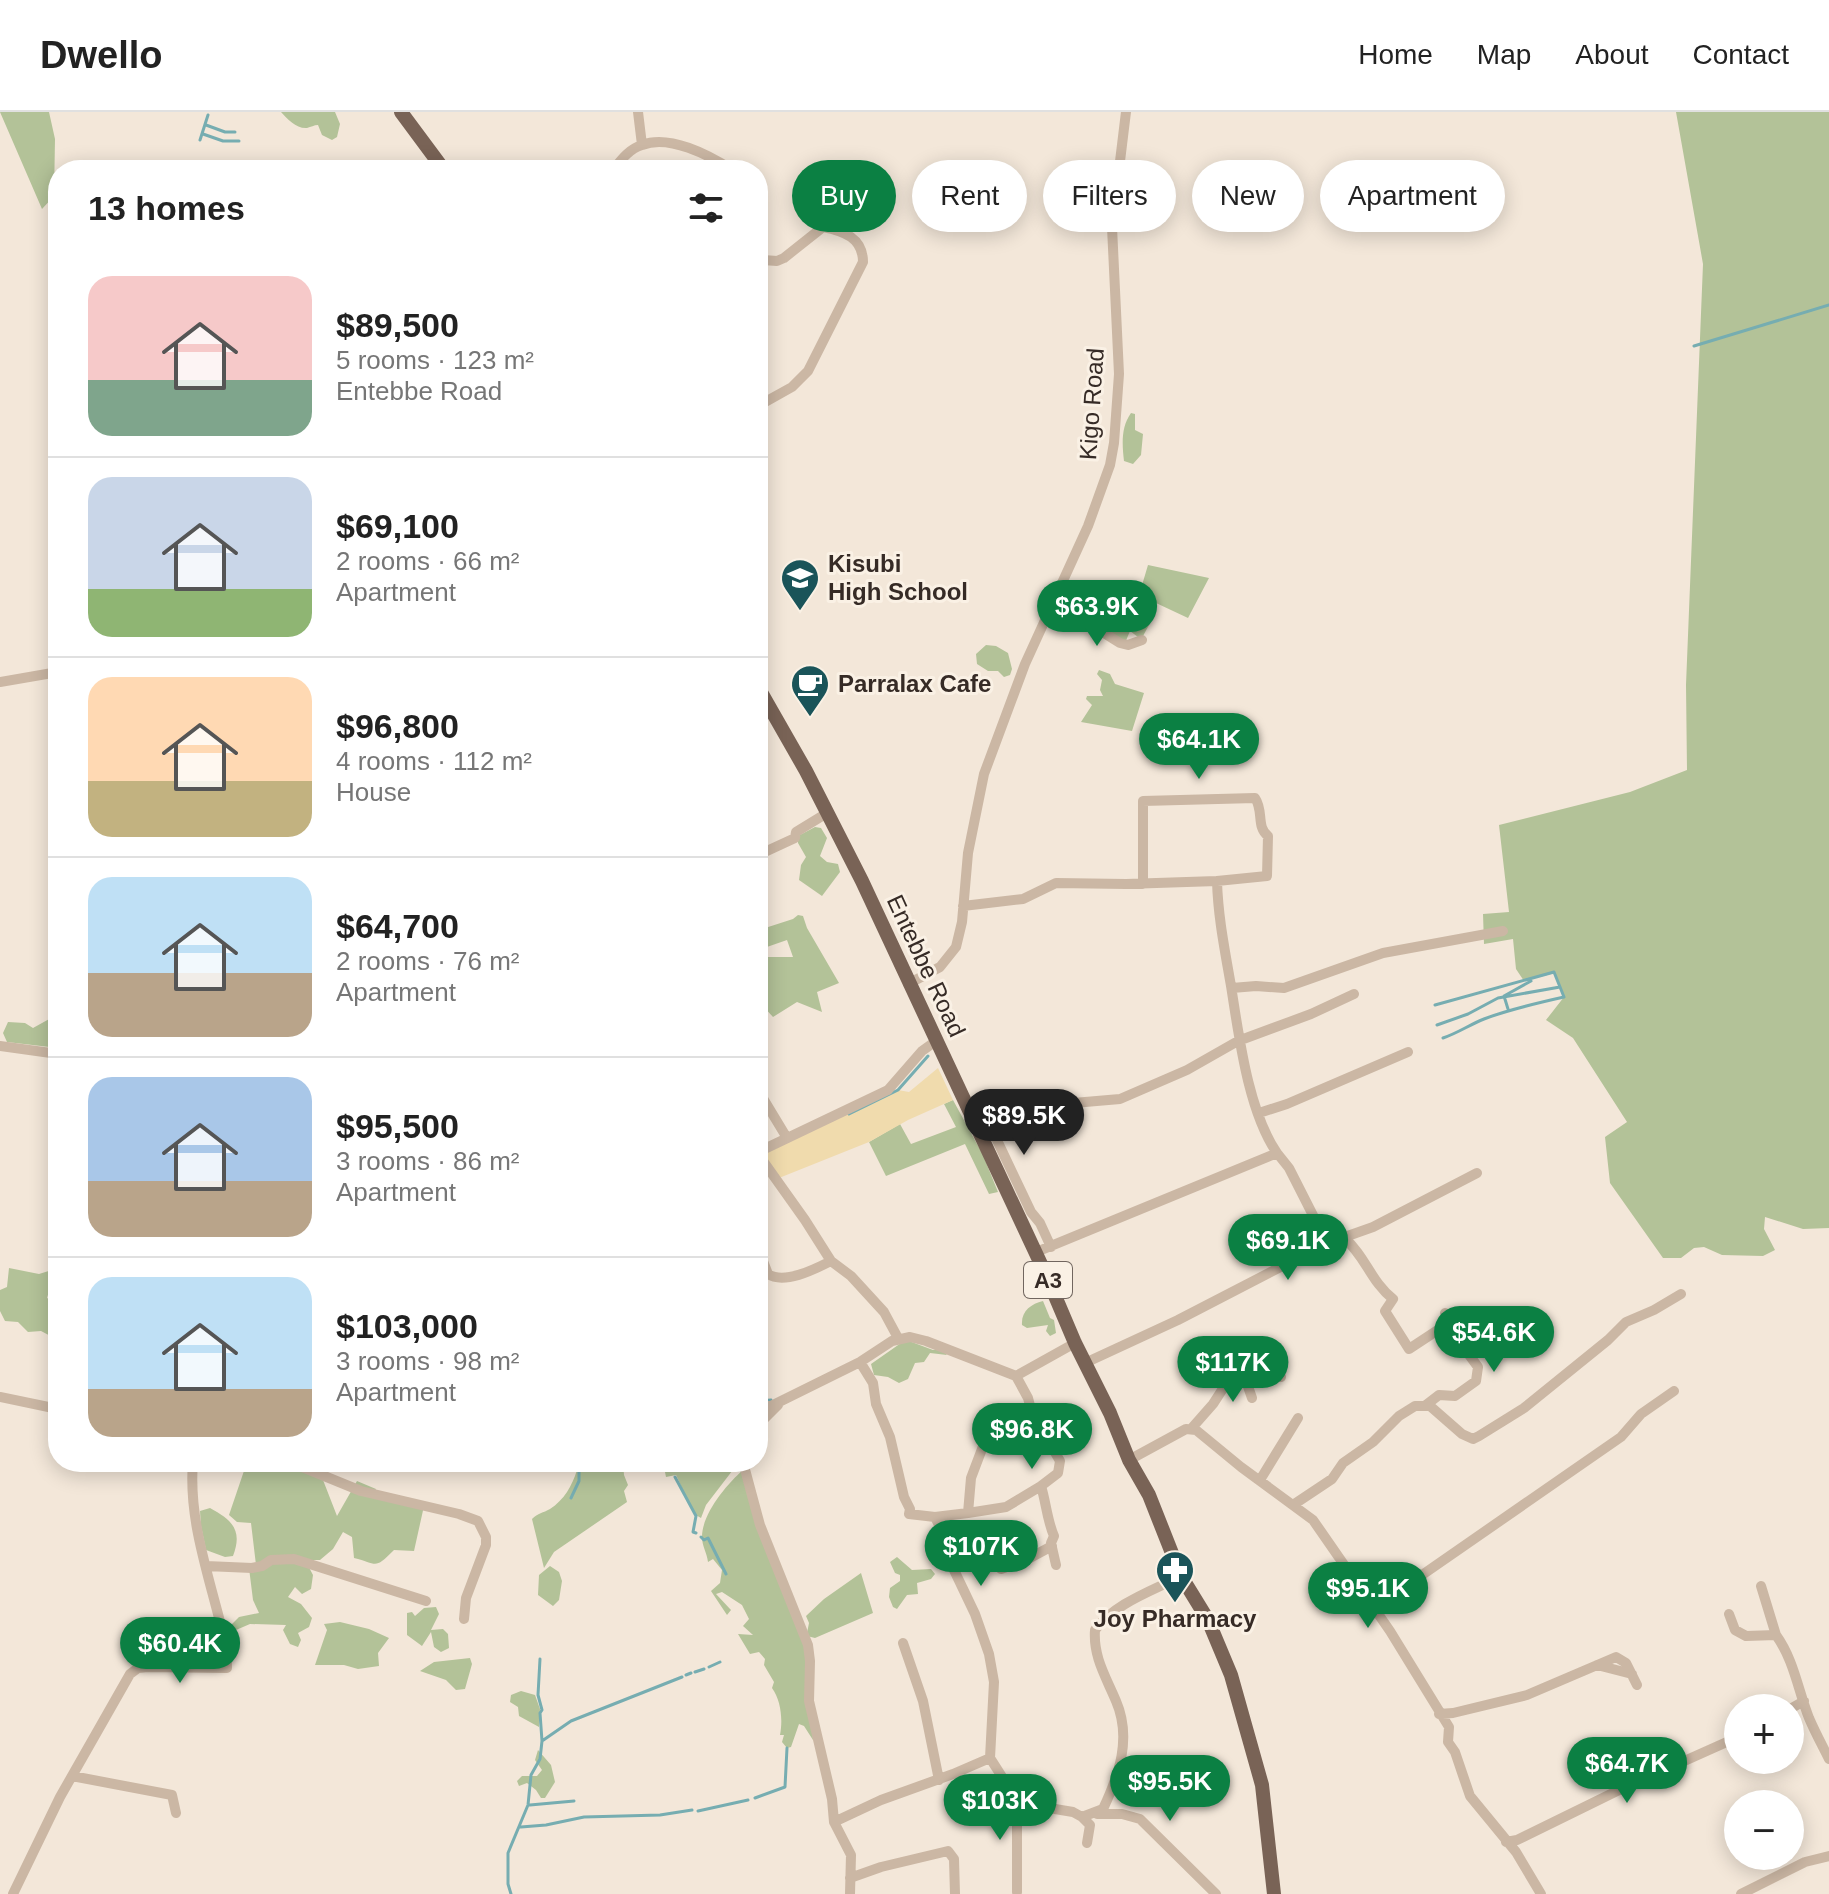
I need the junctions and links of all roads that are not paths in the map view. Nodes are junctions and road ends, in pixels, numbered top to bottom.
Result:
1 (401, 112) edge
2 (638, 112) edge
3 (1126, 112) edge
4 (642, 145) junction
5 (437, 160) edge
6 (622, 160) edge
7 (714, 160) edge
8 (768, 260) edge
9 (768, 400) edge
10 (1051, 605) junction
11 (1142, 640) dead end
12 (48, 674) edge
13 (0, 682) edge
14 (768, 705) edge
15 (827, 813) junction
16 (768, 850) edge
17 (1217, 881) junction
18 (1143, 884) junction
19 (963, 906) junction
20 (1503, 931) dead end
21 (908, 984) junction
22 (1232, 988) junction
23 (1354, 994) dead end
24 (936, 1041) junction
25 (1238, 1041) junction
26 (0, 1046) edge
27 (1408, 1052) dead end
28 (48, 1053) edge
29 (768, 1107) edge
30 (1259, 1113) junction
31 (980, 1118) junction
32 (787, 1138) junction
33 (768, 1148) edge
34 (1277, 1153) junction
35 (768, 1167) edge
36 (1477, 1173) dead end
37 (1025, 1214) junction
38 (1344, 1238) junction
39 (1325, 1244) junction
40 (1051, 1247) junction
41 (1036, 1252) junction
42 (831, 1261) junction
43 (768, 1274) edge
44 (1681, 1294) dead end
45 (898, 1338) junction
46 (1075, 1343) junction
47 (860, 1362) junction
48 (1085, 1363) junction
49 (1244, 1375) junction
50 (1016, 1376) junction
51 (1281, 1377) dead end
52 (1674, 1391) dead end
53 (0, 1397) edge
54 (1252, 1398) dead end
55 (783, 1401) dead end
56 (1426, 1405) junction
57 (768, 1406) edge
58 (48, 1407) edge
59 (1032, 1413) junction
60 (768, 1415) edge
61 (1298, 1418) dead end
62 (1191, 1429) junction
63 (1129, 1460) junction
64 (193, 1472) edge
65 (314, 1472) edge
66 (746, 1472) edge
67 (1260, 1480) junction
68 (1041, 1486) junction
69 (1293, 1505) junction
70 (968, 1513) junction
71 (935, 1517) junction
72 (1052, 1546) junction
73 (1056, 1565) dead end
74 (206, 1566) junction
75 (1001, 1569) dead end
76 (1181, 1576) junction
77 (1761, 1586) dead end
78 (426, 1601) dead end
79 (1373, 1609) junction
80 (1729, 1614) dead end
81 (464, 1619) dead end
82 (1776, 1635) junction
83 (903, 1643) dead end
84 (1635, 1680) dead end
85 (1802, 1694) edge
86 (1804, 1701) edge
87 (1439, 1714) junction
88 (1724, 1743) edge
89 (990, 1758) junction
90 (1829, 1759) edge
91 (72, 1776) junction
92 (939, 1780) junction
93 (1025, 1804) junction
94 (176, 1813) dead end
95 (1095, 1814) junction
96 (1082, 1817) junction
97 (834, 1822) junction
98 (1506, 1842) junction
99 (1087, 1843) dead end
100 (1829, 1856) edge
101 (850, 1878) junction
102 (1017, 1892) edge
103 (13, 1894) edge
104 (850, 1894) edge
105 (955, 1894) edge
106 (1216, 1894) edge
107 (1274, 1894) edge
108 (1541, 1894) edge
109 (1741, 1894) edge

1 - 5 main road
2 - 4 street
3 - 10 street, Kigo Road
4 - 6 street
4 - 7 street
8 - 9 street
10 - 11 street
10 - 19 street, Kigo Road
12 - 13 street
14 - 15 main road, Entebbe Road / A3
15 - 16 street
15 - 21 main road, Entebbe Road / A3
17 - 18 street
17 - 18 street
17 - 22 street
18 - 19 street
19 - 21 street, Kigo Road
20 - 22 street
21 - 24 main road, Entebbe Road / A3
22 - 25 street
23 - 25 street
24 - 31 main road, Entebbe Road / A3
24 - 32 street
25 - 30 street
25 - 31 street
26 - 28 street
27 - 30 street
29 - 32 street
30 - 34 street
31 - 37 main road, Entebbe Road / A3
32 - 33 street
34 - 39 street
34 - 40 street
35 - 42 street
36 - 38 street
37 - 40 street
37 - 41 main road, Entebbe Road / A3
38 - 39 street
38 - 56 street
39 - 48 street
40 - 41 street
41 - 46 main road, Entebbe Road / A3
42 - 43 street
42 - 45 street
44 - 56 street
45 - 47 street
45 - 50 street
46 - 48 main road, Entebbe Road / A3
46 - 50 street
47 - 57 street
47 - 71 street
48 - 63 main road, Entebbe Road / A3
49 - 51 street
49 - 54 street
49 - 62 street
50 - 59 street
52 - 79 street
53 - 58 street
55 - 60 street
56 - 69 street
59 - 68 street
59 - 70 street
61 - 67 street
62 - 63 street
62 - 67 street
63 - 76 main road, Entebbe Road / A3
64 - 74 street
65 - 81 street
66 - 97 street
67 - 69 street
68 - 70 street
68 - 72 street
69 - 79 street
70 - 71 street
71 - 89 street
72 - 73 street
72 - 75 street
74 - 78 street
74 - 91 street
76 - 95 street
76 - 107 main road, Entebbe Road / A3
77 - 82 street
79 - 87 street
80 - 82 street
82 - 85 street
83 - 92 street
84 - 87 street
86 - 90 street
87 - 98 street
88 - 98 street
89 - 92 street
89 - 93 street
91 - 94 street
91 - 103 street
92 - 97 street
93 - 96 street
93 - 102 street
95 - 96 street
95 - 106 street
96 - 99 street
97 - 101 street
98 - 108 street
100 - 109 street
101 - 104 street
101 - 105 street

